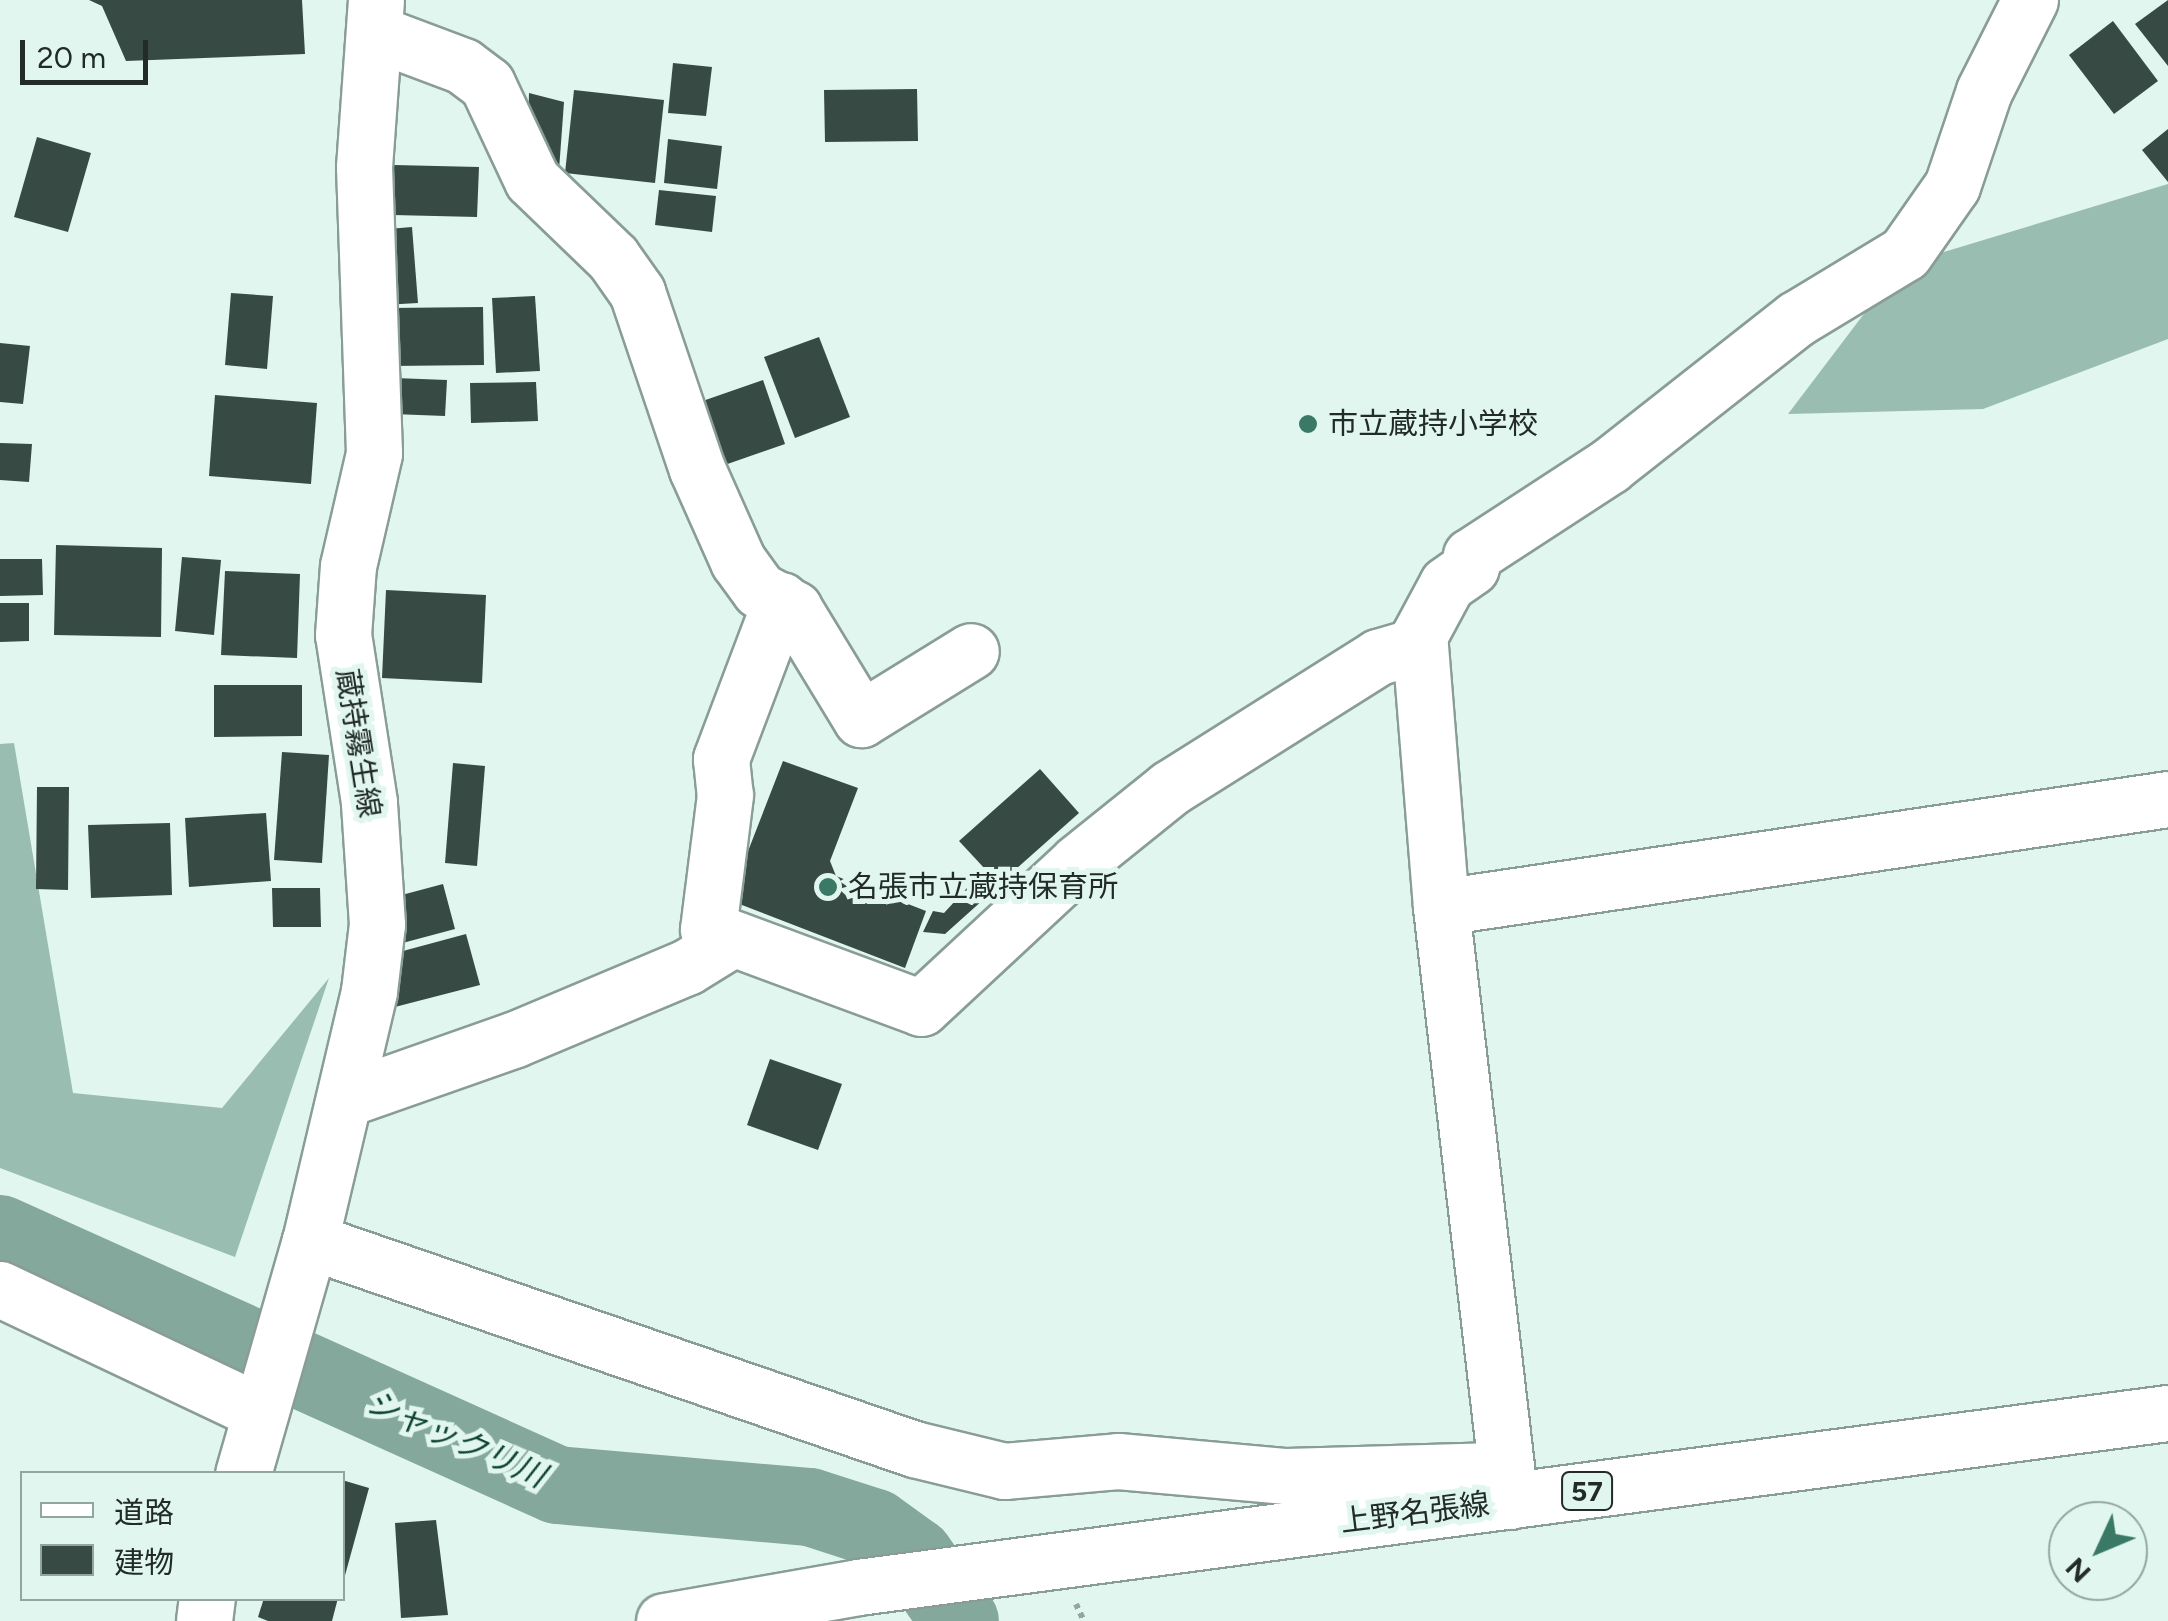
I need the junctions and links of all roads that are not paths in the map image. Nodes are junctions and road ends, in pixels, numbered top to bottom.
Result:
1 (2030, 0) edge
2 (377, 17) edge
3 (781, 600) junction
4 (1419, 646) junction
5 (971, 651) dead end
6 (2168, 799) edge
7 (1441, 907) junction
8 (729, 941) junction
9 (345, 1098) junction
10 (310, 1242) junction
11 (0, 1289) edge
12 (264, 1401) junction
13 (2168, 1414) edge
14 (243, 1471) edge
15 (1508, 1485) junction
16 (664, 1621) edge

1 - 4 street
2 - 3 street
2 - 9 street, 蔵持霧生線
3 - 5 street
3 - 8 street
4 - 7 street
4 - 8 street
6 - 7 street
7 - 15 street
8 - 9 street
9 - 10 street, 蔵持霧生線
10 - 12 street, 蔵持霧生線
10 - 15 street
11 - 12 street
12 - 14 street, 蔵持霧生線
13 - 15 street, 上野名張線 / 57
15 - 16 street, 上野名張線 / 57

